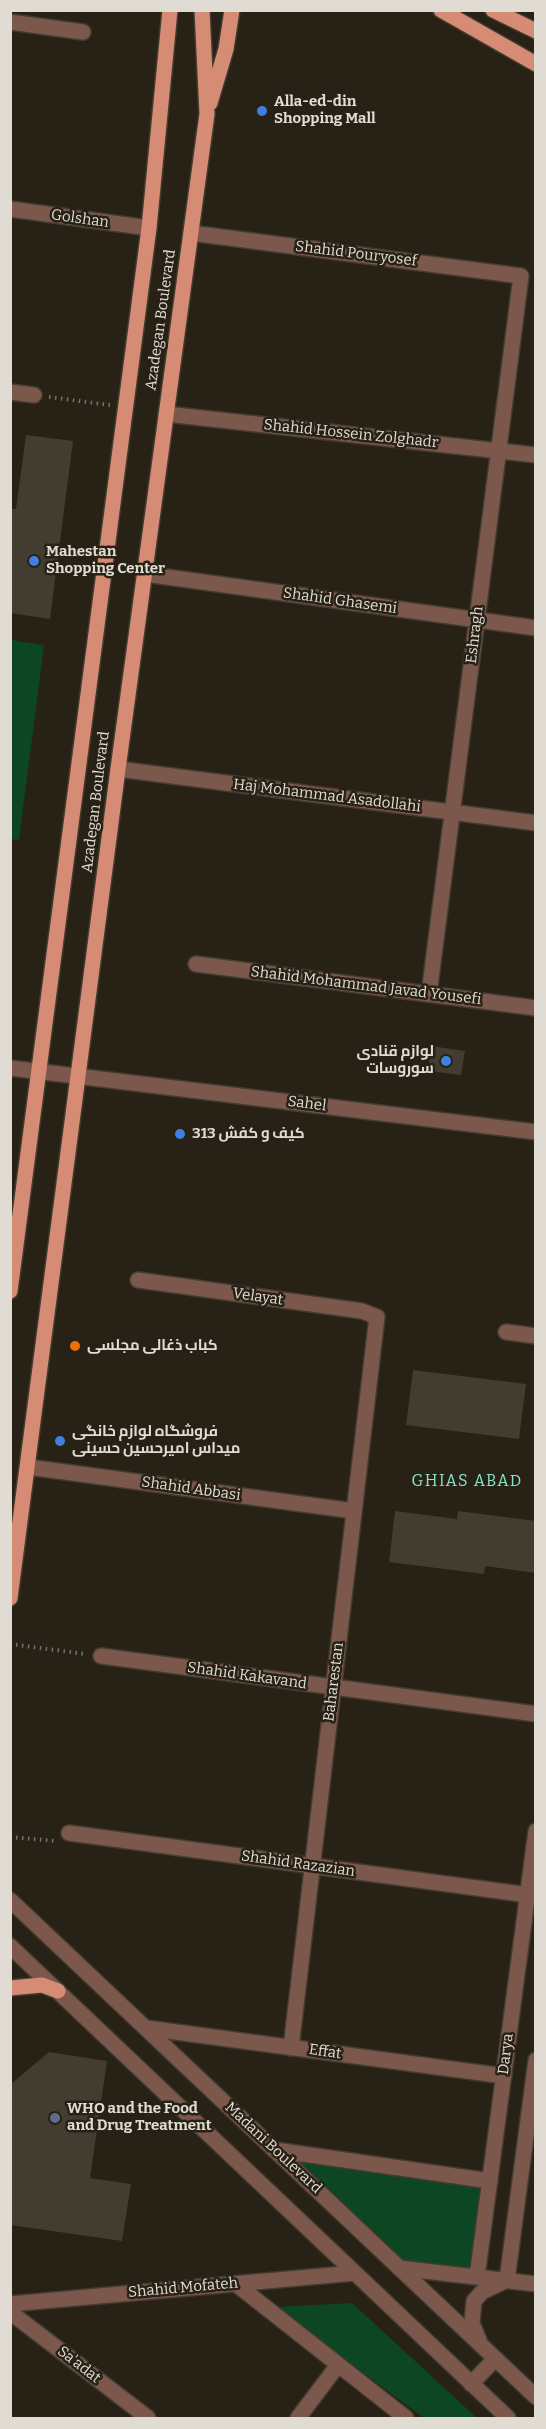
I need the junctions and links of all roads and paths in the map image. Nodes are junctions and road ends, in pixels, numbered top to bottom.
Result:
1 (170, 10) edge
2 (202, 10) edge
3 (232, 10) edge
4 (441, 10) edge
5 (493, 10) edge
6 (10, 22) edge
7 (536, 30) edge
8 (83, 32) dead end
9 (536, 64) edge
10 (207, 114) junction
11 (10, 209) edge
12 (149, 228) junction
13 (191, 233) junction
14 (521, 276) joint
15 (10, 392) edge
16 (34, 395) joint
17 (126, 406) junction
18 (166, 414) junction
19 (498, 451) junction
20 (536, 455) edge
21 (145, 574) junction
22 (477, 620) junction
23 (536, 628) edge
24 (118, 769) junction
25 (452, 813) junction
26 (536, 824) edge
27 (196, 964) dead end
28 (429, 994) junction
29 (536, 1008) edge
30 (10, 1068) edge
31 (39, 1071) junction
32 (78, 1077) junction
33 (536, 1132) edge
34 (138, 1280) dead end
35 (10, 1291) edge
36 (377, 1317) joint
37 (506, 1332) dead end
38 (536, 1336) edge
39 (28, 1467) junction
40 (354, 1511) junction
41 (10, 1598) edge
42 (10, 1644) edge
43 (101, 1656) joint
44 (333, 1687) junction
45 (536, 1714) edge
46 (536, 1831) edge
47 (69, 1833) joint
48 (10, 1837) edge
49 (312, 1866) junction
50 (531, 1896) edge
51 (10, 1900) edge
52 (10, 1946) edge
53 (10, 1988) edge
54 (58, 1991) junction
55 (146, 2028) junction
56 (291, 2048) junction
57 (536, 2060) edge
58 (504, 2076) junction
59 (275, 2150) junction
60 (490, 2181) junction
61 (399, 2268) junction
62 (355, 2273) junction
63 (477, 2277) junction
64 (507, 2280) junction
65 (237, 2284) junction
66 (536, 2284) edge
67 (10, 2304) edge
68 (10, 2312) edge
69 (481, 2345) junction
70 (495, 2359) junction
71 (338, 2365) junction
72 (471, 2384) junction
73 (536, 2397) edge
74 (148, 2418) edge
75 (298, 2418) edge
76 (406, 2418) edge
77 (508, 2418) edge

1 - 12 main road, Azadegan Boulevard
2 - 10 main road, Azadegan Boulevard
3 - 10 main road
4 - 9 main road
5 - 7 main road
6 - 8 street
10 - 13 main road, Azadegan Boulevard
11 - 12 street, Golshan
12 - 17 main road, Azadegan Boulevard
13 - 14 street, Shahid Pouryosef
13 - 18 main road, Azadegan Boulevard
14 - 19 street, Eshragh
15 - 16 street
16 - 17 path
17 - 31 main road, Azadegan Boulevard
18 - 19 street, Shahid Hossein Zolghadr
18 - 21 main road, Azadegan Boulevard
19 - 20 street, Shahid Hossein Zolghadr
19 - 22 street, Eshragh
21 - 22 street, Shahid Ghasemi
21 - 24 main road, Azadegan Boulevard
22 - 23 street, Shahid Ghasemi
22 - 25 street, Eshragh
24 - 25 street, Haj Mohammad Asadollahi
24 - 32 main road, Azadegan Boulevard
25 - 26 street, Haj Mohammad Asadollahi
25 - 28 street, Eshragh
27 - 28 street, Shahid Mohammad Javad Yousefi
28 - 29 street, Shahid Mohammad Javad Yousefi
30 - 31 street, Sahel
31 - 32 street, Sahel
31 - 35 main road, Azadegan Boulevard
32 - 33 street, Sahel
32 - 39 main road, Azadegan Boulevard
34 - 36 street, Velayat
36 - 40 street, Baharestan
37 - 38 street
39 - 40 street, Shahid Abbasi
39 - 41 main road, Azadegan Boulevard
40 - 44 street, Baharestan
42 - 43 path
43 - 44 street, Shahid Kakavand
44 - 45 street, Shahid Kakavand
44 - 49 street, Baharestan
46 - 50 street, Darya
47 - 48 path
47 - 49 street, Shahid Razazian
49 - 50 street, Shahid Razazian
49 - 56 street, Baharestan
50 - 58 street, Darya
51 - 55 street, Madani Boulevard
52 - 54 street
53 - 54 main road
54 - 62 street
55 - 56 street, Effat
55 - 59 street, Madani Boulevard
56 - 58 street, Effat
57 - 64 street, Darya
58 - 60 street, Darya
59 - 60 street
59 - 61 street, Madani Boulevard
60 - 63 street, Darya
61 - 63 street
61 - 69 street, Madani Boulevard
62 - 65 street, Shahid Mofateh
62 - 72 street
63 - 64 street
64 - 66 street
64 - 69 street
65 - 67 street, Shahid Mofateh
65 - 71 street
68 - 74 street, Sa'adat
69 - 70 street, Madani Boulevard
70 - 72 street
70 - 73 street, Madani Boulevard
71 - 75 street
71 - 76 street
72 - 77 street

